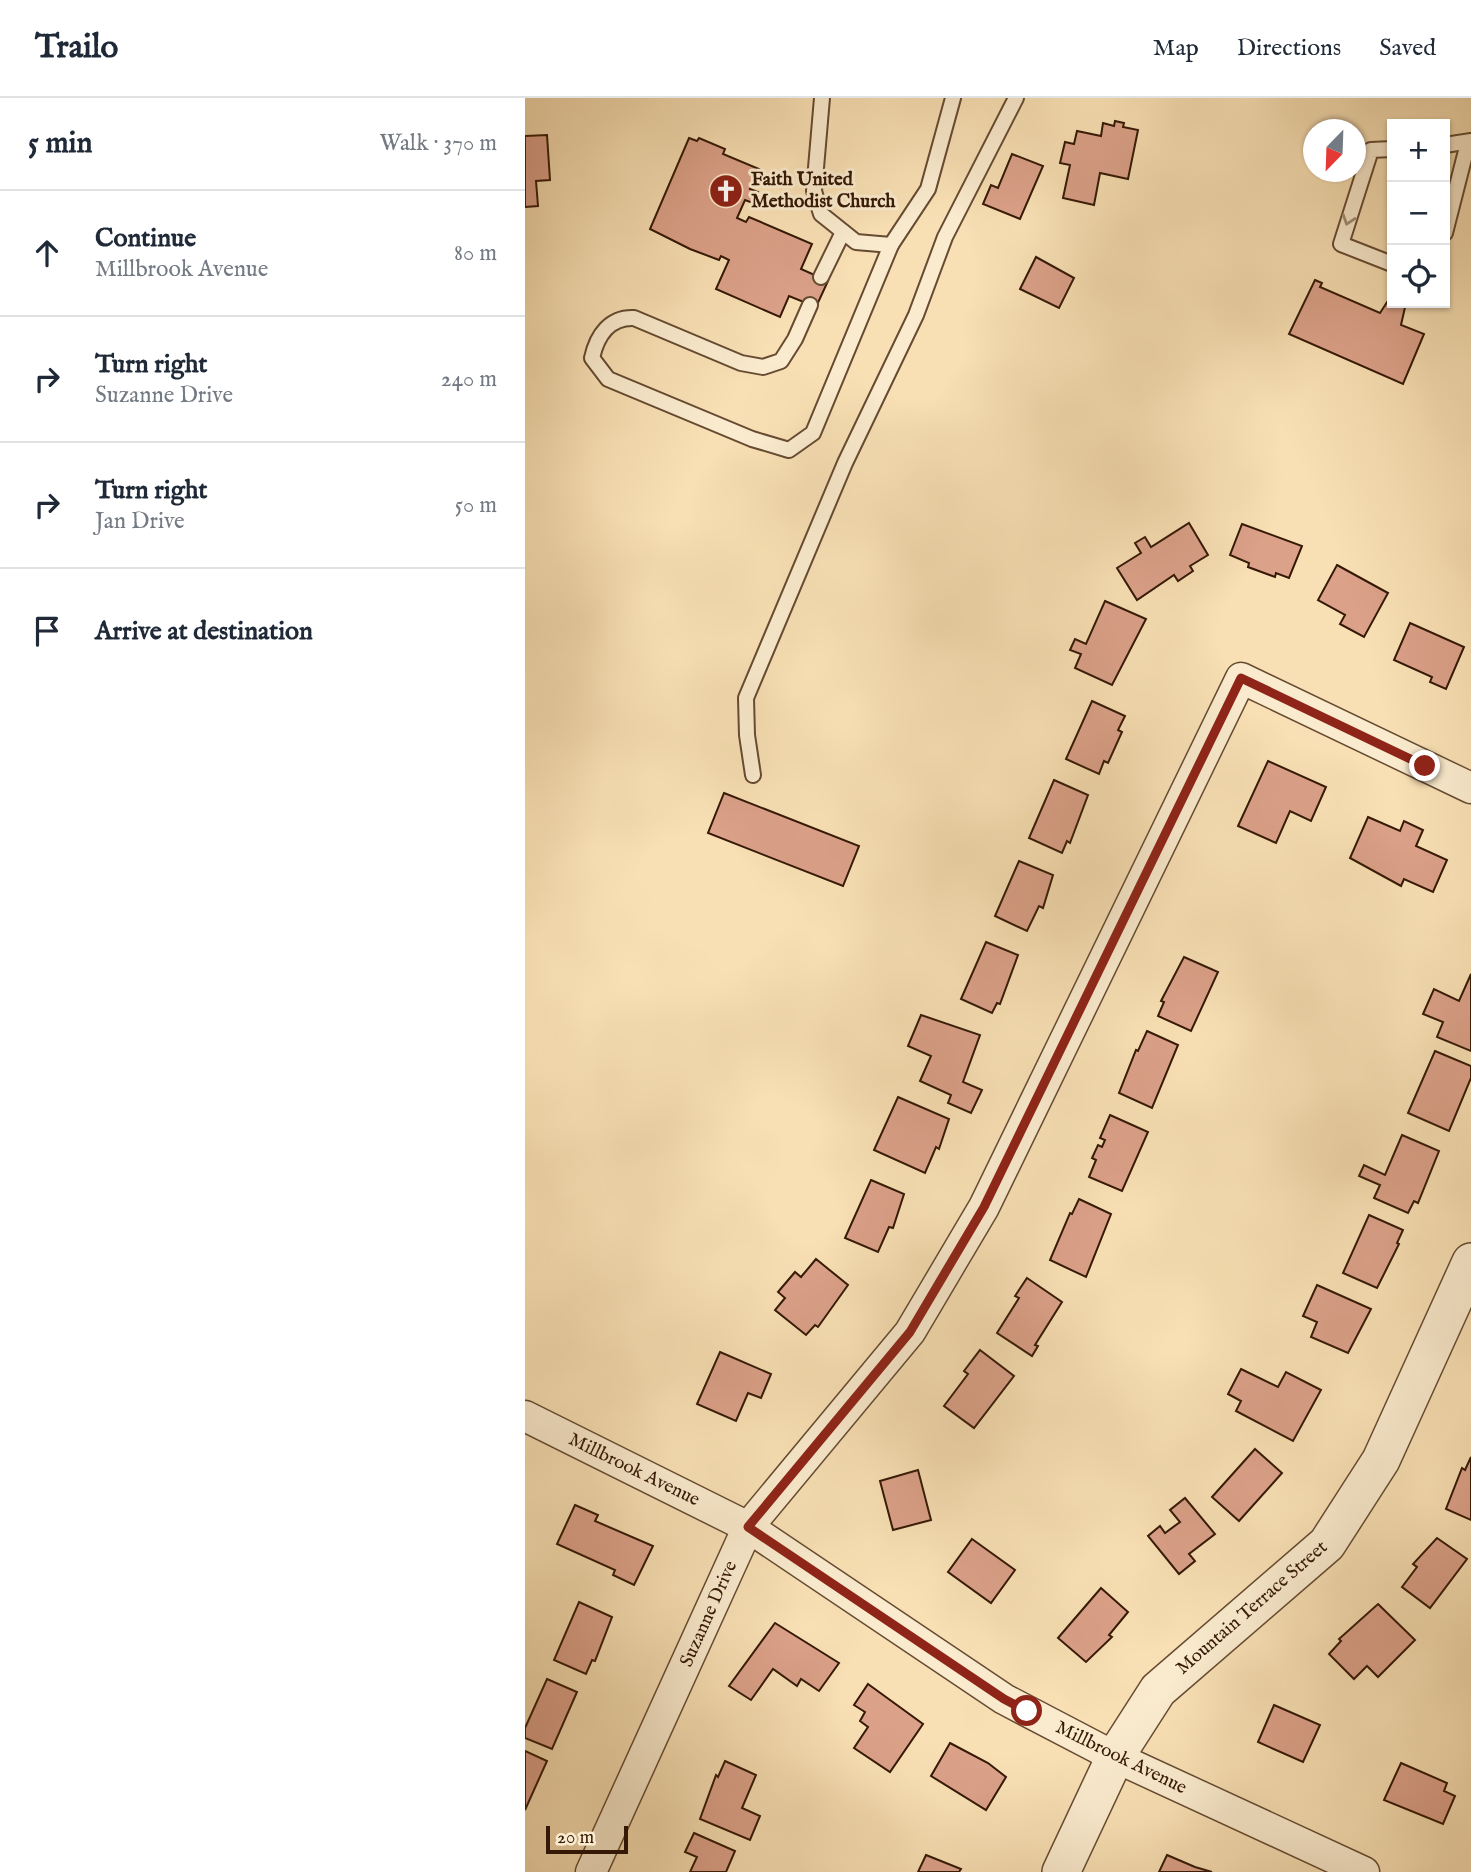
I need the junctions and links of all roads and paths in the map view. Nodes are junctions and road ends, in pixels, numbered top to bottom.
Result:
1 (823, 98) edge
2 (953, 98) edge
3 (1016, 98) edge
4 (1470, 142) edge
5 (1450, 144) edge
6 (1387, 149) edge
7 (1450, 215) edge
8 (843, 232) junction
9 (891, 245) junction
10 (1387, 262) edge
11 (821, 277) dead end
12 (810, 305) dead end
13 (753, 775) dead end
14 (1471, 788) edge
15 (1471, 1262) edge
16 (525, 1416) edge
17 (748, 1527) junction
18 (1115, 1757) junction
19 (591, 1872) edge
20 (1061, 1872) edge
21 (1364, 1872) edge

1 - 8 lane
2 - 9 lane
3 - 13 lane
4 - 5 lane
4 - 7 lane
6 -> 10 lane
8 - 9 lane
8 - 11 lane
9 - 12 lane
14 - 17 street, Suzanne Drive
15 - 18 street, Mountain Terrace Street
16 - 17 street, Millbrook Avenue
17 - 18 street, Millbrook Avenue
17 - 19 street, Suzanne Drive
18 - 20 street, Mountain Terrace Street
18 - 21 street, Millbrook Avenue

